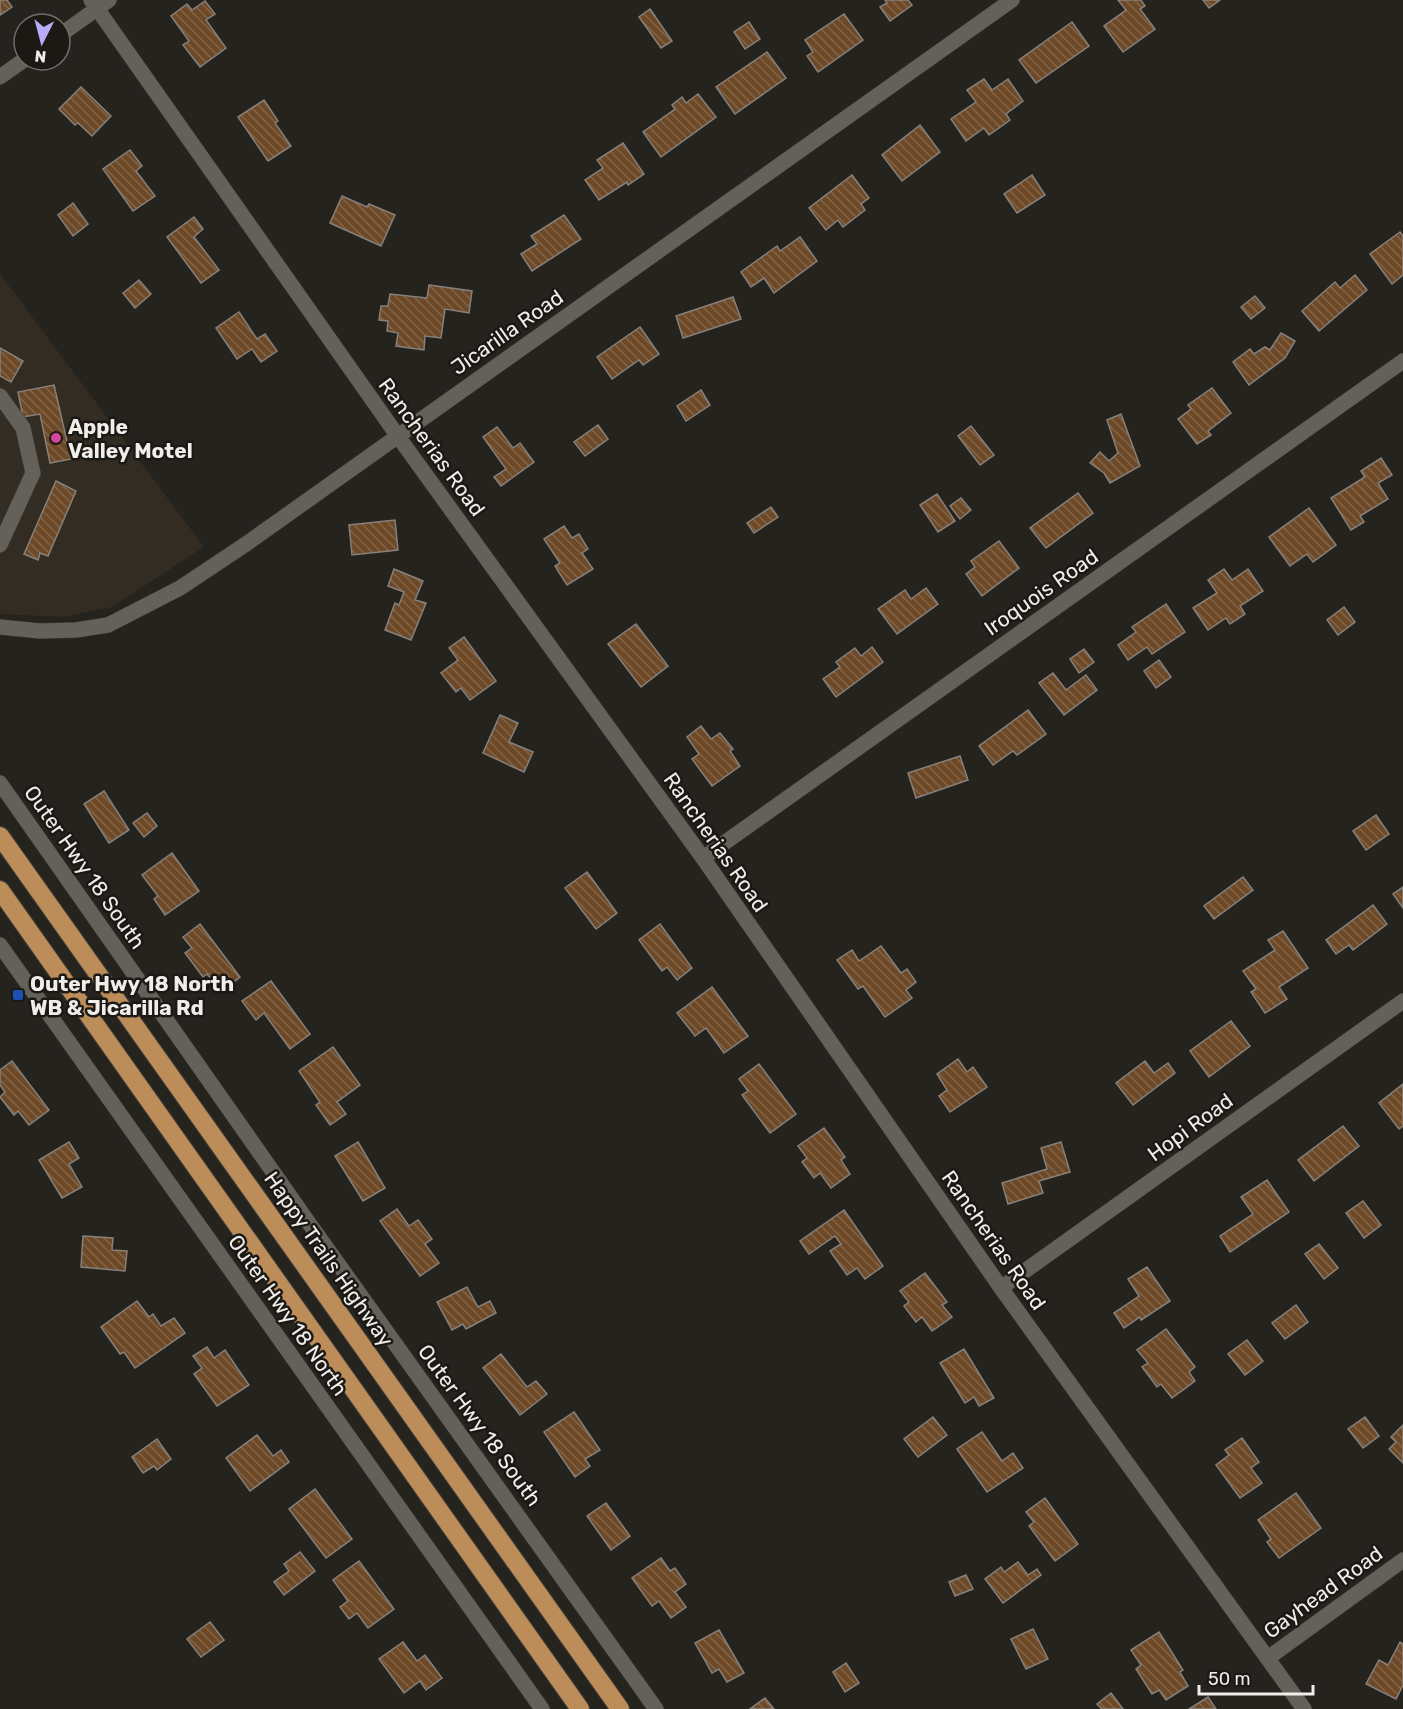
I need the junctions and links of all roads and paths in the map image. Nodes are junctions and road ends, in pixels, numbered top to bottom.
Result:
1 (1012, 0) edge
2 (99, 3) edge
3 (72, 24) edge
4 (1403, 361) edge
5 (0, 396) edge
6 (397, 435) junction
7 (0, 545) edge
8 (0, 627) edge
9 (0, 783) edge
10 (0, 836) edge
11 (703, 858) junction
12 (0, 890) edge
13 (0, 945) edge
14 (1403, 1001) edge
15 (1001, 1288) junction
16 (1403, 1560) edge
17 (1268, 1658) junction
18 (542, 1709) edge
19 (580, 1709) edge
20 (620, 1709) edge
21 (656, 1709) edge
22 (1304, 1709) edge

1 - 6 street, Jicarilla Road
2 - 3 street
2 - 6 street, Rancherias Road
4 - 11 street, Iroquois Road
5 - 7 street
6 - 8 street, Jicarilla Road
6 - 11 street, Rancherias Road
9 - 21 street, Outer Hwy 18 South
10 - 20 main road, Happy Trails Highway
11 - 15 street, Rancherias Road
12 - 19 main road
13 - 18 street, Outer Hwy 18 North
14 - 15 street, Hopi Road
15 - 17 street, Rancherias Road
16 - 17 street, Gayhead Road
17 - 22 street, Rancherias Road

